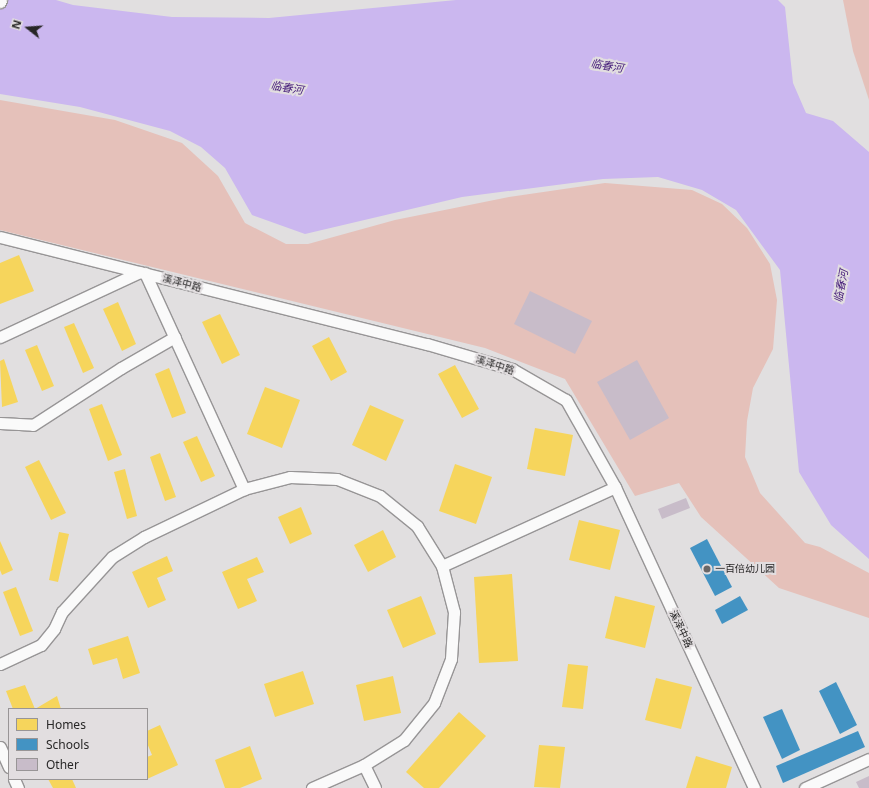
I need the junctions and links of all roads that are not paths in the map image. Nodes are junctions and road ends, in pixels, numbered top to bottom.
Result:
1 (0, 238) edge
2 (142, 272) junction
3 (0, 337) edge
4 (175, 338) junction
5 (0, 423) edge
6 (615, 487) junction
7 (244, 489) junction
8 (442, 566) junction
9 (0, 664) edge
10 (0, 747) edge
11 (869, 759) edge
12 (364, 765) junction
13 (5, 766) edge
14 (312, 788) edge
15 (375, 788) edge
16 (754, 788) edge
17 (805, 788) edge

1 - 2 street, 溪泽中路
2 - 3 street
2 - 4 street
2 - 6 street, 溪泽中路
4 - 5 street
4 - 7 street
6 - 8 street
6 - 16 street, 溪泽中路
7 - 8 street
7 - 9 street
8 - 12 street
10 - 13 street
11 - 17 street
12 - 14 street
12 - 15 street

